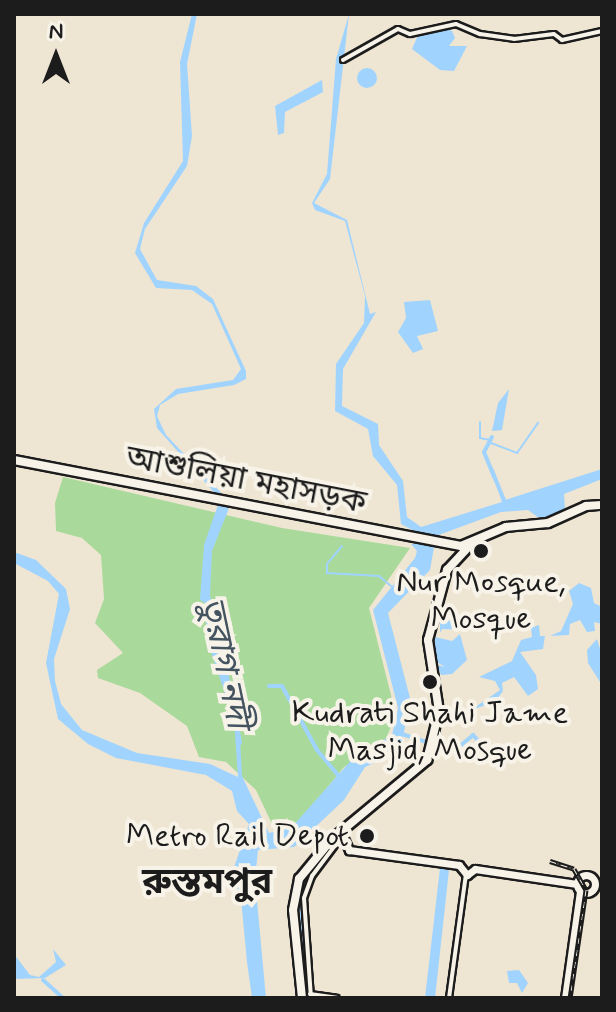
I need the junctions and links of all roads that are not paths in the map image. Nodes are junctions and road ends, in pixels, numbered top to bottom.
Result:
1 (602, 31) edge
2 (343, 60) dead end
3 (14, 460) edge
4 (602, 505) edge
5 (479, 540) junction
6 (453, 545) junction
7 (456, 555) junction
8 (341, 832) junction
9 (338, 847) junction
10 (470, 873) junction
11 (590, 887) edge
12 (310, 996) edge
13 (323, 998) edge
14 (337, 998) edge
15 (450, 998) edge
16 (567, 998) edge

1 - 2 street
3 - 6 highway, আশুলিয়া মহাসড়ক
4 - 5 highway
5 - 6 highway, আশুলিয়া মহাসড়ক
5 - 7 highway
6 - 7 highway
7 - 8 highway
8 - 9 highway
8 - 9 main road
9 - 10 main road
9 - 12 highway
10 - 11 main road
10 - 15 street
11 - 16 main road
12 - 13 street
12 - 14 street

